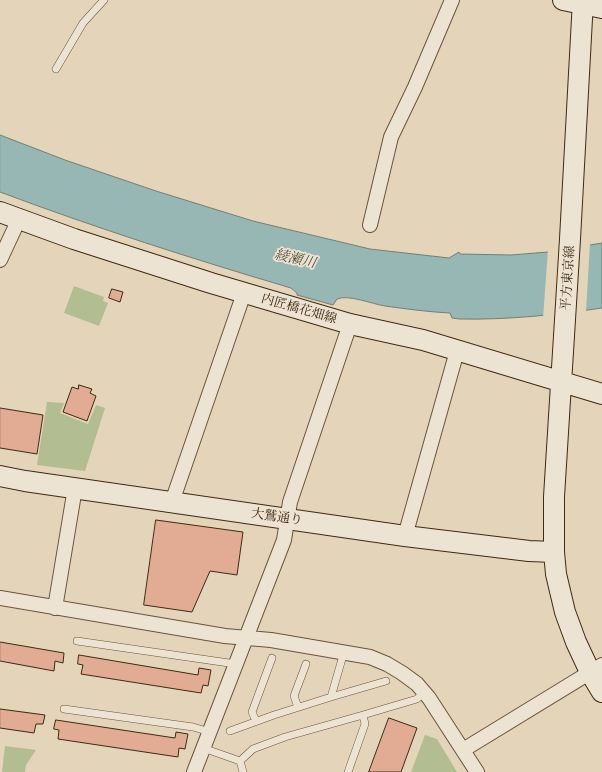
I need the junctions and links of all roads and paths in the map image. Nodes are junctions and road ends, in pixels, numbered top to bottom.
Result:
1 (104, 0) edge
2 (452, 0) edge
3 (563, 0) edge
4 (583, 2) edge
5 (602, 8) edge
6 (56, 69) dead end
7 (0, 212) edge
8 (19, 219) junction
9 (370, 225) dead end
10 (0, 260) edge
11 (244, 293) junction
12 (350, 324) junction
13 (457, 351) junction
14 (561, 382) junction
15 (602, 394) edge
16 (0, 476) edge
17 (75, 488) junction
18 (172, 502) junction
19 (288, 519) junction
20 (405, 536) junction
21 (554, 552) junction
22 (0, 598) edge
23 (55, 608) junction
24 (246, 639) junction
25 (77, 642) dead end
26 (344, 652) junction
27 (272, 658) dead end
28 (236, 664) junction
29 (306, 664) dead end
30 (596, 668) edge
31 (386, 681) dead end
32 (424, 692) junction
33 (602, 692) edge
34 (331, 697) junction
35 (298, 707) junction
36 (64, 709) dead end
37 (363, 715) junction
38 (256, 721) junction
39 (230, 731) dead end
40 (210, 732) junction
41 (203, 748) junction
42 (463, 750) junction
43 (240, 761) junction
44 (194, 772) edge
45 (244, 772) edge
46 (348, 772) edge
47 (477, 772) edge

1 - 6 lane
2 - 9 street
3 - 4 main road
4 - 5 main road
4 - 14 main road, 平方東京線
7 - 8 main road, 内匠橋花畑線
8 - 10 street
8 - 11 main road, 内匠橋花畑線
11 - 12 main road, 内匠橋花畑線
11 - 18 street
12 - 13 main road, 内匠橋花畑線
12 - 19 street
13 - 14 main road, 内匠橋花畑線
13 - 20 street
14 - 15 main road, 内匠橋花畑線
14 - 21 main road, 平方東京線
16 - 17 main road, 大鷲通り
17 - 18 main road, 大鷲通り
17 - 23 street
18 - 19 main road, 大鷲通り
19 - 20 main road, 大鷲通り
19 - 24 street
20 - 21 main road, 大鷲通り
21 - 30 main road, 平方東京線
22 - 23 street
23 - 24 street
24 - 26 street
24 - 28 street
25 - 28 lane
26 - 32 street
26 - 34 lane
27 - 38 lane
28 - 40 street
29 - 35 lane
30 - 33 main road, 平方東京線
30 - 42 street
31 - 34 lane
32 - 37 lane
32 - 42 street
34 - 35 lane
35 - 38 lane
36 - 40 lane
37 - 43 lane
37 - 46 lane
38 - 39 lane
40 - 41 street
41 - 43 lane
41 - 44 street
42 - 47 street
43 - 45 lane

